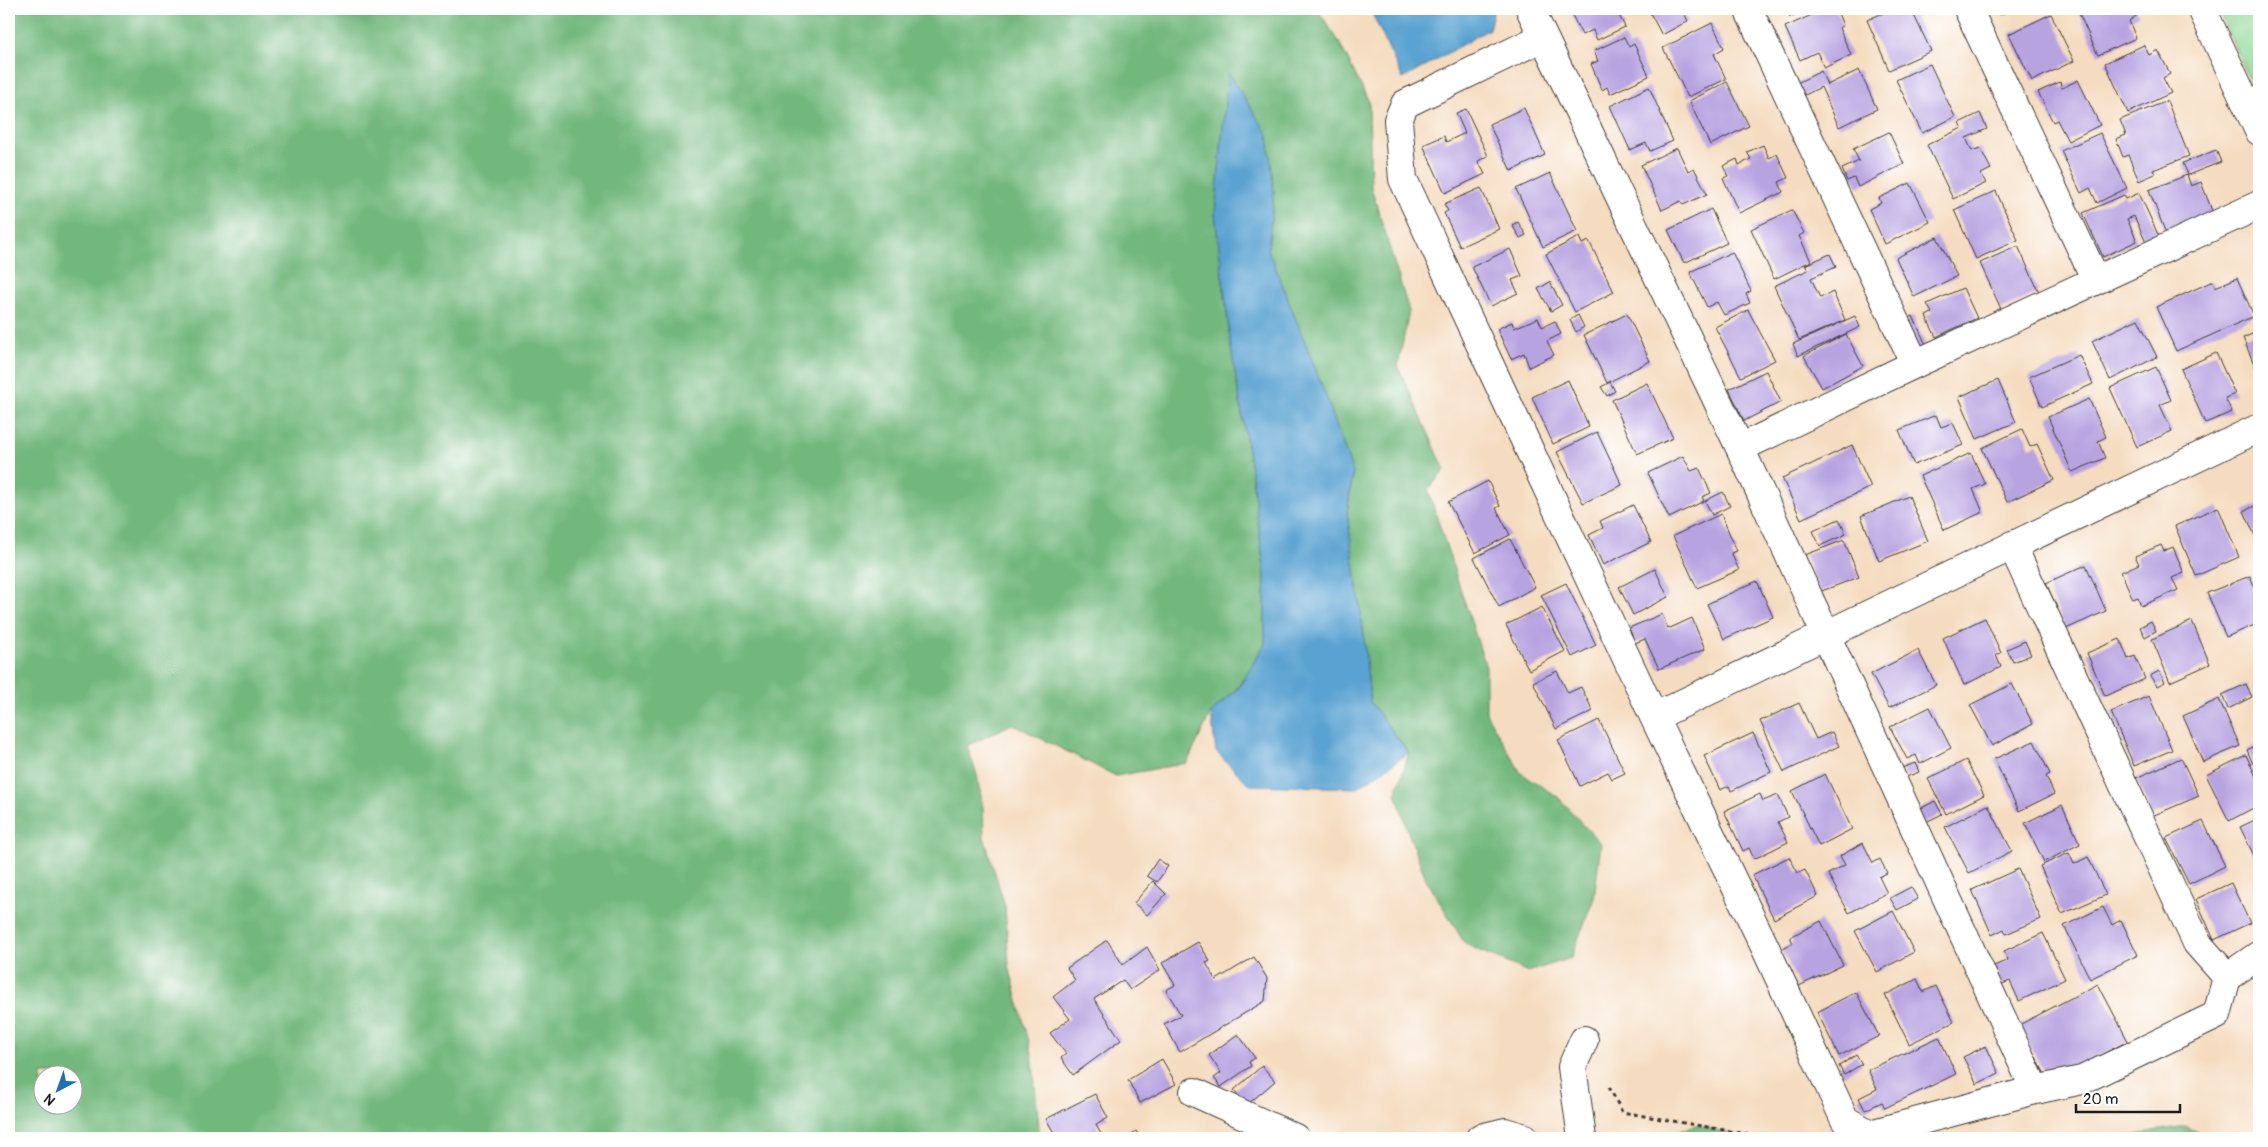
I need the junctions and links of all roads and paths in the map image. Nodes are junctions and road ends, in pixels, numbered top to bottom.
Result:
1 (1530, 9) edge
2 (1748, 9) edge
3 (1968, 9) edge
4 (2202, 9) edge
5 (1543, 37) junction
6 (2259, 131) edge
7 (2259, 205) edge
8 (2096, 280) junction
9 (1915, 364) junction
10 (2259, 428) edge
11 (1740, 448) junction
12 (2012, 545) junction
13 (1825, 635) junction
14 (1654, 717) junction
15 (2259, 955) edge
16 (2227, 977) junction
17 (1584, 1040) joint
18 (2035, 1090) junction
19 (1194, 1092) dead end
20 (1296, 1138) edge
21 (1480, 1138) edge
22 (1525, 1138) edge
23 (1582, 1138) edge
24 (1769, 1138) edge

1 - 5 street
2 - 9 street
3 - 8 street
4 - 6 street
5 - 11 street
5 - 14 street
7 - 8 street
8 - 9 street
9 - 11 street
10 - 12 street
11 - 13 street
12 - 13 street
12 - 16 street
13 - 14 street
13 - 18 street
14 - 18 street
15 - 16 street
16 - 18 street
17 - 23 street
17 - 24 path
19 - 20 street
21 - 22 street

